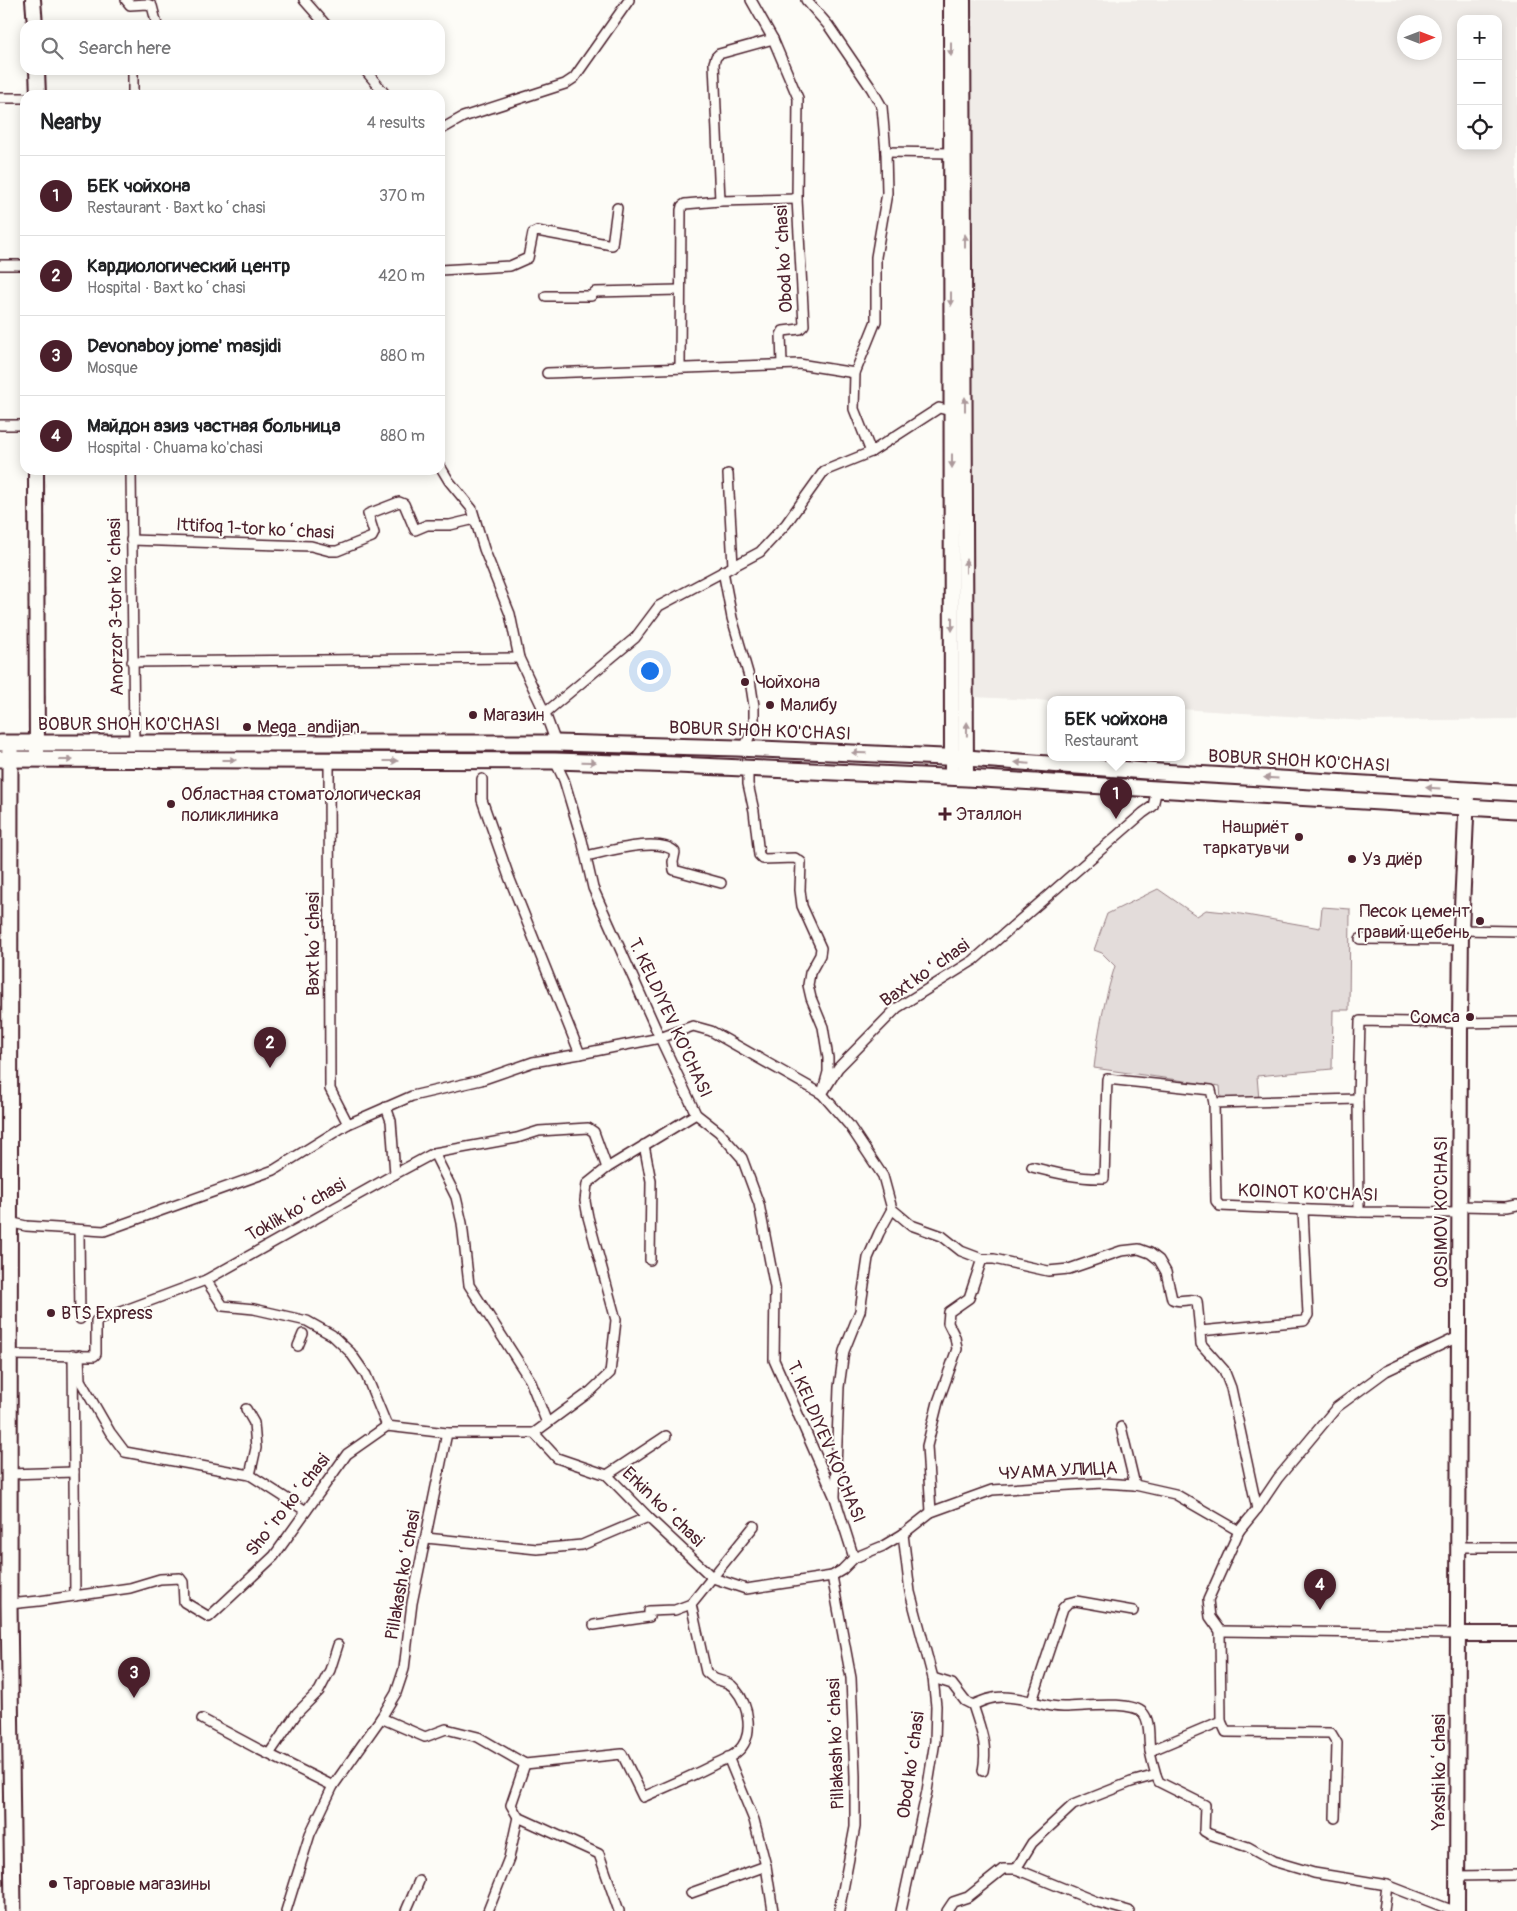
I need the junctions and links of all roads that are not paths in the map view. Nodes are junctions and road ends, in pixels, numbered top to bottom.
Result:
1 (33, 0) edge
2 (126, 0) edge
3 (304, 0) edge
4 (629, 0) edge
5 (751, 0) edge
6 (806, 0) edge
7 (950, 0) edge
8 (963, 0) edge
9 (35, 20) edge
10 (156, 20) edge
11 (322, 20) edge
12 (773, 38) junction
13 (37, 75) edge
14 (133, 75) edge
15 (369, 75) edge
16 (38, 90) edge
17 (133, 90) edge
18 (382, 90) edge
19 (0, 98) edge
20 (20, 98) edge
21 (445, 127) edge
22 (886, 152) junction
23 (951, 153) junction
24 (797, 199) junction
25 (720, 201) junction
26 (617, 208) dead end
27 (20, 264) edge
28 (0, 265) edge
29 (445, 270) edge
30 (679, 290) junction
31 (546, 296) dead end
32 (782, 364) junction
33 (680, 368) junction
34 (547, 373) dead end
35 (855, 373) junction
36 (956, 420) junction
37 (20, 424) edge
38 (0, 425) edge
39 (871, 452) junction
40 (445, 474) edge
41 (728, 474) dead end
42 (36, 475) edge
43 (131, 475) edge
44 (475, 519) junction
45 (131, 540) junction
46 (733, 566) junction
47 (723, 571) junction
48 (519, 658) junction
49 (132, 662) junction
50 (545, 713) junction
51 (5, 742) edge
52 (37, 742) junction
53 (134, 743) junction
54 (556, 743) junction
55 (744, 748) junction
56 (959, 757) junction
57 (37, 760) junction
58 (3, 761) edge
59 (329, 761) junction
60 (555, 761) junction
61 (748, 768) junction
62 (959, 777) junction
63 (482, 779) dead end
64 (10, 783) junction
65 (1157, 789) junction
66 (1467, 790) junction
67 (1517, 793) edge
68 (1466, 806) junction
69 (1517, 810) edge
70 (586, 856) junction
71 (721, 882) dead end
72 (1517, 930) edge
73 (1461, 935) junction
74 (1360, 939) dead end
75 (1517, 1022) edge
76 (1460, 1023) junction
77 (660, 1038) junction
78 (580, 1054) junction
79 (822, 1094) junction
80 (1358, 1099) junction
81 (1214, 1103) junction
82 (386, 1107) junction
83 (696, 1114) junction
84 (348, 1124) junction
85 (644, 1145) junction
86 (434, 1153) junction
87 (1032, 1167) dead end
88 (606, 1168) junction
89 (395, 1174) junction
90 (1517, 1205) edge
91 (892, 1209) junction
92 (1303, 1210) junction
93 (1460, 1210) junction
94 (1359, 1212) junction
95 (9, 1222) junction
96 (78, 1230) junction
97 (982, 1259) junction
98 (650, 1260) dead end
99 (206, 1280) junction
100 (80, 1320) dead end
101 (306, 1327) junction
102 (1200, 1331) junction
103 (1460, 1336) junction
104 (298, 1346) dead end
105 (9, 1355) junction
106 (76, 1355) junction
107 (246, 1409) dead end
108 (547, 1423) junction
109 (388, 1426) junction
110 (1121, 1427) dead end
111 (447, 1432) junction
112 (534, 1433) junction
113 (666, 1436) dead end
114 (74, 1472) junction
115 (9, 1474) junction
116 (250, 1475) junction
117 (607, 1475) junction
118 (1134, 1485) junction
119 (835, 1498) junction
120 (1257, 1509) junction
121 (306, 1511) junction
122 (931, 1512) junction
123 (648, 1516) junction
124 (754, 1526) dead end
125 (1239, 1531) junction
126 (903, 1534) junction
127 (426, 1538) junction
128 (1458, 1547) junction
129 (1517, 1547) edge
130 (854, 1558) junction
131 (832, 1576) junction
132 (714, 1578) junction
133 (76, 1596) junction
134 (9, 1604) junction
135 (692, 1604) junction
136 (1133, 1611) dead end
137 (594, 1625) dead end
138 (1220, 1631) junction
139 (1459, 1634) junction
140 (1517, 1634) edge
141 (338, 1645) dead end
142 (933, 1678) junction
143 (1032, 1701) junction
144 (973, 1705) junction
145 (381, 1718) junction
146 (202, 1719) dead end
147 (1221, 1721) junction
148 (1150, 1751) junction
149 (269, 1754) junction
150 (728, 1757) junction
151 (525, 1764) junction
152 (983, 1771) dead end
153 (1156, 1776) junction
154 (333, 1786) junction
155 (518, 1817) junction
156 (1335, 1818) dead end
157 (6, 1838) edge
158 (766, 1866) junction
159 (1016, 1868) junction
160 (1517, 1875) edge
161 (1458, 1876) junction
162 (419, 1881) dead end
163 (1387, 1885) junction
164 (691, 1893) dead end
165 (1096, 1906) edge
166 (13, 1911) edge
167 (286, 1911) edge
168 (406, 1911) edge
169 (488, 1911) edge
170 (619, 1911) edge
171 (773, 1911) edge
172 (839, 1911) edge
173 (901, 1911) edge
174 (947, 1911) edge
175 (1129, 1911) edge
176 (1384, 1911) edge
177 (1456, 1911) edge

1 - 9 main road
2 - 10 street
3 - 11 street
4 - 21 street
5 - 12 street, Obod koʻchasi
6 - 22 street
7 -> 23 main road
36 -> 8 main road
12 - 24 street, Obod koʻchasi
12 - 25 street
13 - 16 main road
14 - 17 street
15 - 18 street
19 - 20 street
22 - 23 street
22 - 35 street
23 -> 36 main road
24 - 25 street
24 - 32 street, Obod koʻchasi
25 - 30 street
26 - 29 street
27 - 28 street
30 - 31 street
30 - 33 street
32 - 33 street
32 - 35 street
33 - 34 street
35 - 39 street
36 - 39 street
36 - 56 main road
37 - 38 street
39 - 46 street
40 - 44 street
41 - 46 street
42 - 52 main road
43 - 45 street, Anorzor 3-tor koʻchasi
44 - 45 street, Ittifoq 1-tor koʻchasi
44 - 48 street
45 - 49 street, Anorzor 3-tor koʻchasi
46 - 47 street
47 - 50 street
47 - 55 street
48 - 49 street
48 - 50 street
49 - 53 street, Anorzor 3-tor koʻchasi
50 - 54 street
51 - 52 main road, BOBUR SHOH KO'CHASI
51 - 58 main road
52 - 53 main road, BOBUR SHOH KO'CHASI
52 - 57 main road
52 - 58 main road
53 - 54 main road, BOBUR SHOH KO'CHASI
54 - 55 main road, BOBUR SHOH KO'CHASI
56 -> 55 main road, BOBUR SHOH KO'CHASI
56 - 62 main road
66 -> 56 main road, BOBUR SHOH KO'CHASI
57 - 58 main road, BOBUR SHOH KO'CHASI
57 -> 59 main road, BOBUR SHOH KO'CHASI
57 - 64 main road
58 - 64 main road
59 -> 60 main road, BOBUR SHOH KO'CHASI
59 - 84 street, Baxt koʻchasi
60 -> 61 main road, BOBUR SHOH KO'CHASI
60 - 70 street, T. KELDIYEV KO'CHASI
61 - 62 main road, BOBUR SHOH KO'CHASI
61 - 79 street
62 - 65 main road, BOBUR SHOH KO'CHASI
63 - 78 street
64 - 95 main road
65 - 68 main road, BOBUR SHOH KO'CHASI
65 - 79 street, Baxt koʻchasi
66 - 67 main road, BOBUR SHOH KO'CHASI
66 - 68 main road, QOSIMOV KO'CHASI
68 - 69 main road, BOBUR SHOH KO'CHASI
68 - 73 main road, QOSIMOV KO'CHASI
70 - 71 street
70 - 77 street, T. KELDIYEV KO'CHASI
72 - 73 street
73 - 74 street
73 - 76 main road, QOSIMOV KO'CHASI
75 - 76 street
76 - 80 street
76 - 93 main road, QOSIMOV KO'CHASI
77 - 78 street
77 - 79 street
77 - 83 street, T. KELDIYEV KO'CHASI
78 - 82 street
79 - 91 street
80 - 81 street
80 - 94 street
81 - 87 street
81 - 92 street, KOINOT KO'CHASI
82 - 84 street
82 - 89 street
83 - 85 street
83 - 119 street, T. KELDIYEV KO'CHASI
84 - 96 street
85 - 88 street
85 - 98 street
86 - 88 street, Toklik koʻchasi
86 - 89 street, Toklik koʻchasi
86 - 108 street
88 - 108 street
89 - 99 street, Toklik koʻchasi
90 - 93 street, KOINOT KO'CHASI
91 - 97 street
91 - 119 street
92 - 94 street, KOINOT KO'CHASI
92 - 102 street
93 - 94 street, KOINOT KO'CHASI
93 - 103 main road, QOSIMOV KO'CHASI
95 - 96 street
95 - 105 main road
96 - 100 street
97 - 102 street
97 - 122 street
99 - 101 street
99 - 106 street, Toklik koʻchasi
101 - 104 street
101 - 109 street
102 - 120 street
103 - 120 street
103 - 128 main road, QOSIMOV KO'CHASI
105 - 106 street, Toklik koʻchasi
105 - 115 main road
106 - 114 street
106 - 116 street
107 - 116 street
108 - 112 street
109 - 111 street
109 - 121 street, Shoʻro koʻchasi
110 - 118 street
111 - 112 street
111 - 127 street, Pillakash koʻchasi
112 - 117 street, Erkin koʻchasi
113 - 117 street
114 - 115 street
114 - 133 street
115 - 134 main road
116 - 121 street
117 - 123 street, Erkin koʻchasi
118 - 122 street, ЧУАМА УЛИЦА
118 - 125 street, ЧУАМА УЛИЦА
119 - 130 street, T. KELDIYEV KO'CHASI
120 - 125 street
121 - 133 street, Shoʻro koʻchasi
122 - 126 street, ЧУАМА УЛИЦА
123 - 127 street
123 - 132 street, Erkin koʻchasi
124 - 132 street
125 - 138 street
126 - 130 street, ЧУАМА УЛИЦА
126 - 142 street, Obod koʻchasi
127 - 145 street, Pillakash koʻchasi
128 - 129 street
128 - 139 main road, QOSIMOV KO'CHASI
130 - 131 street, ЧУАМА УЛИЦА
131 - 132 street, Erkin koʻchasi
131 - 172 street, Pillakash koʻchasi
132 - 135 street
133 - 134 street, Shoʻro koʻchasi
134 - 157 main road
135 - 137 street
135 - 150 street
136 - 143 street
138 - 139 street
138 - 147 street
139 - 140 main road
139 - 161 main road, Yaxshi koʻchasi
141 - 149 street
142 - 144 street
142 - 173 street, Obod koʻchasi
143 - 144 street
143 - 148 street
144 - 152 street
145 - 151 street
145 - 154 street
146 - 149 street
147 - 148 street
147 - 156 street
148 - 153 street
149 - 154 street
150 - 151 street
150 - 158 street
151 - 155 street
153 - 159 street
153 - 163 street
154 - 167 street
155 - 169 street
155 - 170 street
157 - 166 main road
158 - 164 street
158 - 171 street
159 - 165 street
159 - 174 street
160 - 161 street
161 - 177 main road, Yaxshi koʻchasi
162 - 168 street
163 - 176 street
163 - 177 street
165 - 175 street

